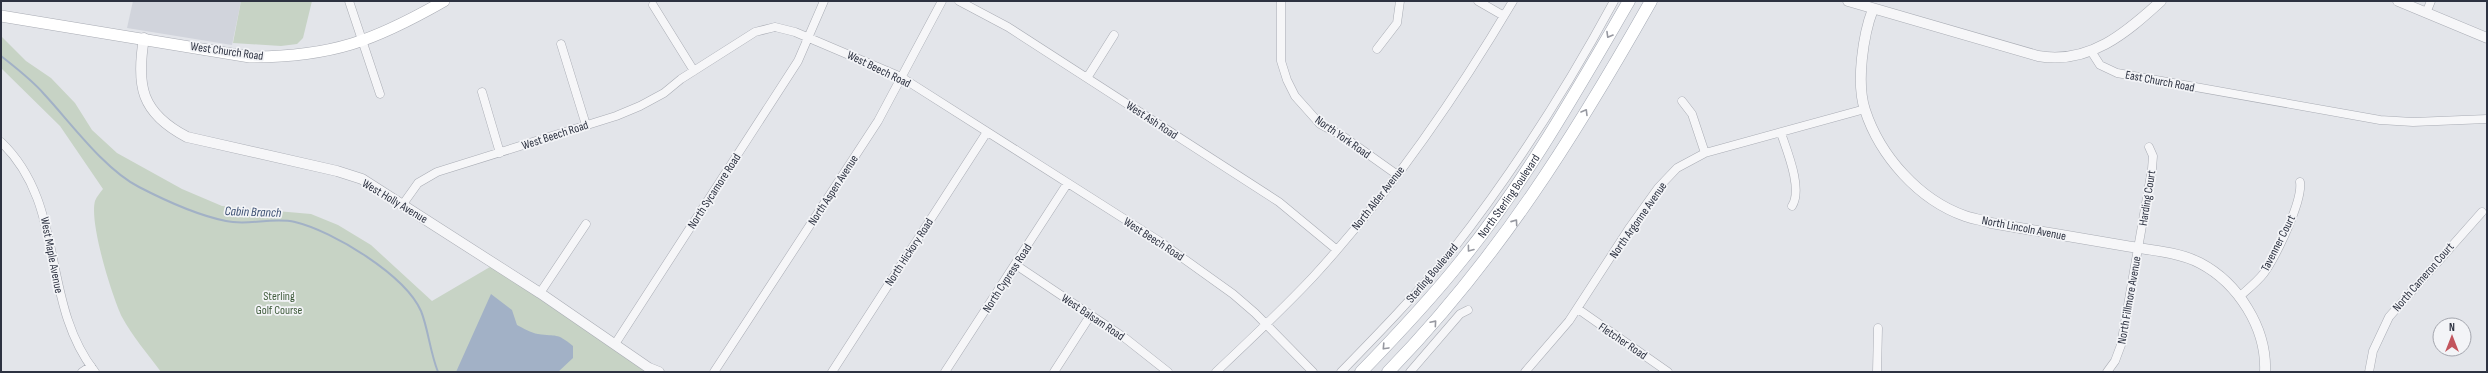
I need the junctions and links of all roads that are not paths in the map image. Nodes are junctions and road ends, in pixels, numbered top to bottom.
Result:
1 (349, 1) edge
2 (444, 1) edge
3 (824, 1) edge
4 (942, 1) edge
5 (959, 1) edge
6 (1281, 1) edge
7 (1400, 1) edge
8 (1478, 1) edge
9 (1513, 1) edge
10 (1614, 1) edge
11 (1629, 1) edge
12 (1652, 1) edge
13 (1848, 1) edge
14 (2162, 1) edge
15 (2398, 1) edge
16 (2431, 1) edge
17 (653, 5) dead end
18 (1875, 5) edge
19 (2426, 13) junction
20 (1, 16) edge
21 (1504, 16) junction
22 (1114, 35) dead end
23 (810, 37) junction
24 (144, 38) junction
25 (2487, 38) edge
26 (364, 42) junction
27 (561, 44) dead end
28 (1377, 49) dead end
29 (2091, 51) junction
30 (694, 71) junction
31 (901, 78) junction
32 (1087, 78) junction
33 (482, 92) dead end
34 (380, 94) dead end
35 (1682, 101) dead end
36 (1865, 109) junction
37 (2487, 119) edge
38 (586, 125) junction
39 (987, 132) junction
40 (1781, 133) junction
41 (1, 142) edge
42 (2150, 147) dead end
43 (500, 153) junction
44 (1705, 153) junction
45 (1396, 174) junction
46 (2300, 182) dead end
47 (1068, 184) junction
48 (403, 204) junction
49 (1792, 206) dead end
50 (2482, 212) dead end
51 (586, 224) dead end
52 (2138, 248) junction
53 (1337, 250) junction
54 (1016, 265) junction
55 (540, 293) junction
56 (2239, 296) junction
57 (1578, 309) junction
58 (1468, 310) dead end
59 (1090, 316) junction
60 (1266, 324) junction
61 (1878, 328) dead end
62 (615, 344) junction
63 (93, 369) edge
64 (82, 372) edge
65 (659, 372) edge
66 (714, 372) edge
67 (832, 372) edge
68 (945, 372) edge
69 (1054, 372) edge
70 (1168, 372) edge
71 (1216, 372) edge
72 (1313, 372) edge
73 (1341, 372) edge
74 (1361, 372) edge
75 (1388, 372) edge
76 (1410, 372) edge
77 (1525, 372) edge
78 (1668, 372) edge
79 (1877, 372) edge
80 (2107, 372) edge
81 (2265, 372) edge
82 (2369, 372) edge

1 - 26 street
2 - 26 main road, West Church Road
3 - 23 street, North Sycamore Road
4 - 31 street, North Aspen Avenue
5 - 32 street, West Ash Road
6 - 45 street, North York Road
7 - 28 street
8 - 21 street
9 - 21 street, North Alder Avenue
10 - 73 street, Sterling Boulevard
11 -> 74 main road, North Sterling Boulevard
75 -> 12 main road, North Sterling Boulevard
13 - 18 street
14 - 29 street
15 - 19 street
16 - 19 street
17 - 30 street
18 - 29 street
18 - 36 street, North Lincoln Avenue
19 - 25 street
20 - 24 main road, West Church Road
21 - 45 street, North Alder Avenue
22 - 32 street
23 - 30 street, West Beech Road
23 - 31 street, West Beech Road
23 - 62 street, North Sycamore Road
24 - 26 main road, West Church Road
24 - 48 street, West Holly Avenue
26 - 34 street
27 - 38 street
29 - 37 street, East Church Road
30 - 38 street, West Beech Road
31 - 39 street, West Beech Road
31 - 66 street, North Aspen Avenue
32 - 53 street, West Ash Road
33 - 43 street
35 - 44 street
36 - 40 street, North Argonne Avenue
36 - 52 street, North Lincoln Avenue
38 - 43 street, West Beech Road
39 - 47 street, West Beech Road
39 - 67 street, North Hickory Road
40 - 44 street, North Argonne Avenue
40 - 49 street
41 - 63 street, West Maple Avenue
42 - 52 street, Harding Court
43 - 48 street, West Beech Road
44 - 57 street, North Argonne Avenue
45 - 53 street, North Alder Avenue
46 - 56 street, Tavenner Court
47 - 54 street, North Cypress Road
47 - 60 street, West Beech Road
48 - 55 street, West Holly Avenue
50 - 82 street, North Cameron Court
51 - 55 street
52 - 56 street, North Lincoln Avenue
52 - 80 street, North Fillmore Avenue
53 - 60 street, North Alder Avenue
54 - 59 street, West Balsam Road
54 - 68 street, North Cypress Road
55 - 62 street, West Holly Avenue
56 - 81 street, North Lincoln Avenue
57 - 77 street, North Argonne Avenue
57 - 78 street, Fletcher Road
58 - 76 street
59 - 69 street
59 - 70 street, West Balsam Road
60 - 71 street, North Alder Avenue
60 - 72 street, West Beech Road
61 - 79 street
62 - 65 street, West Holly Avenue
63 - 64 street

